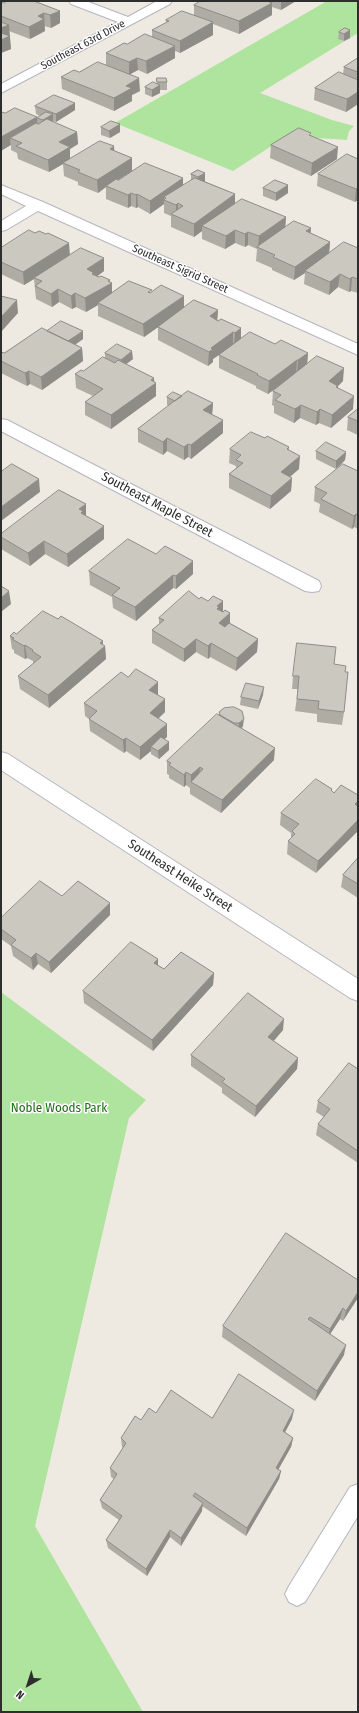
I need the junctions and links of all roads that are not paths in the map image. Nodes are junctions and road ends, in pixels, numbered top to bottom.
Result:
1 (75, 1) edge
2 (166, 1) edge
3 (128, 21) junction
4 (1, 89) edge
5 (1, 189) edge
6 (38, 205) junction
7 (1, 227) edge
8 (358, 350) edge
9 (1, 424) edge
10 (312, 586) dead end
11 (1, 760) edge
12 (358, 991) edge
13 (358, 1495) edge
14 (297, 1594) dead end

1 - 3 street
2 - 3 street, Southeast 63rd Drive
3 - 4 street, Southeast 63rd Drive
5 - 6 street, Southeast Sigrid Street
6 - 7 street
6 - 8 street, Southeast Sigrid Street
9 - 10 street, Southeast Maple Street
11 - 12 street, Southeast Heike Street
13 - 14 lane

